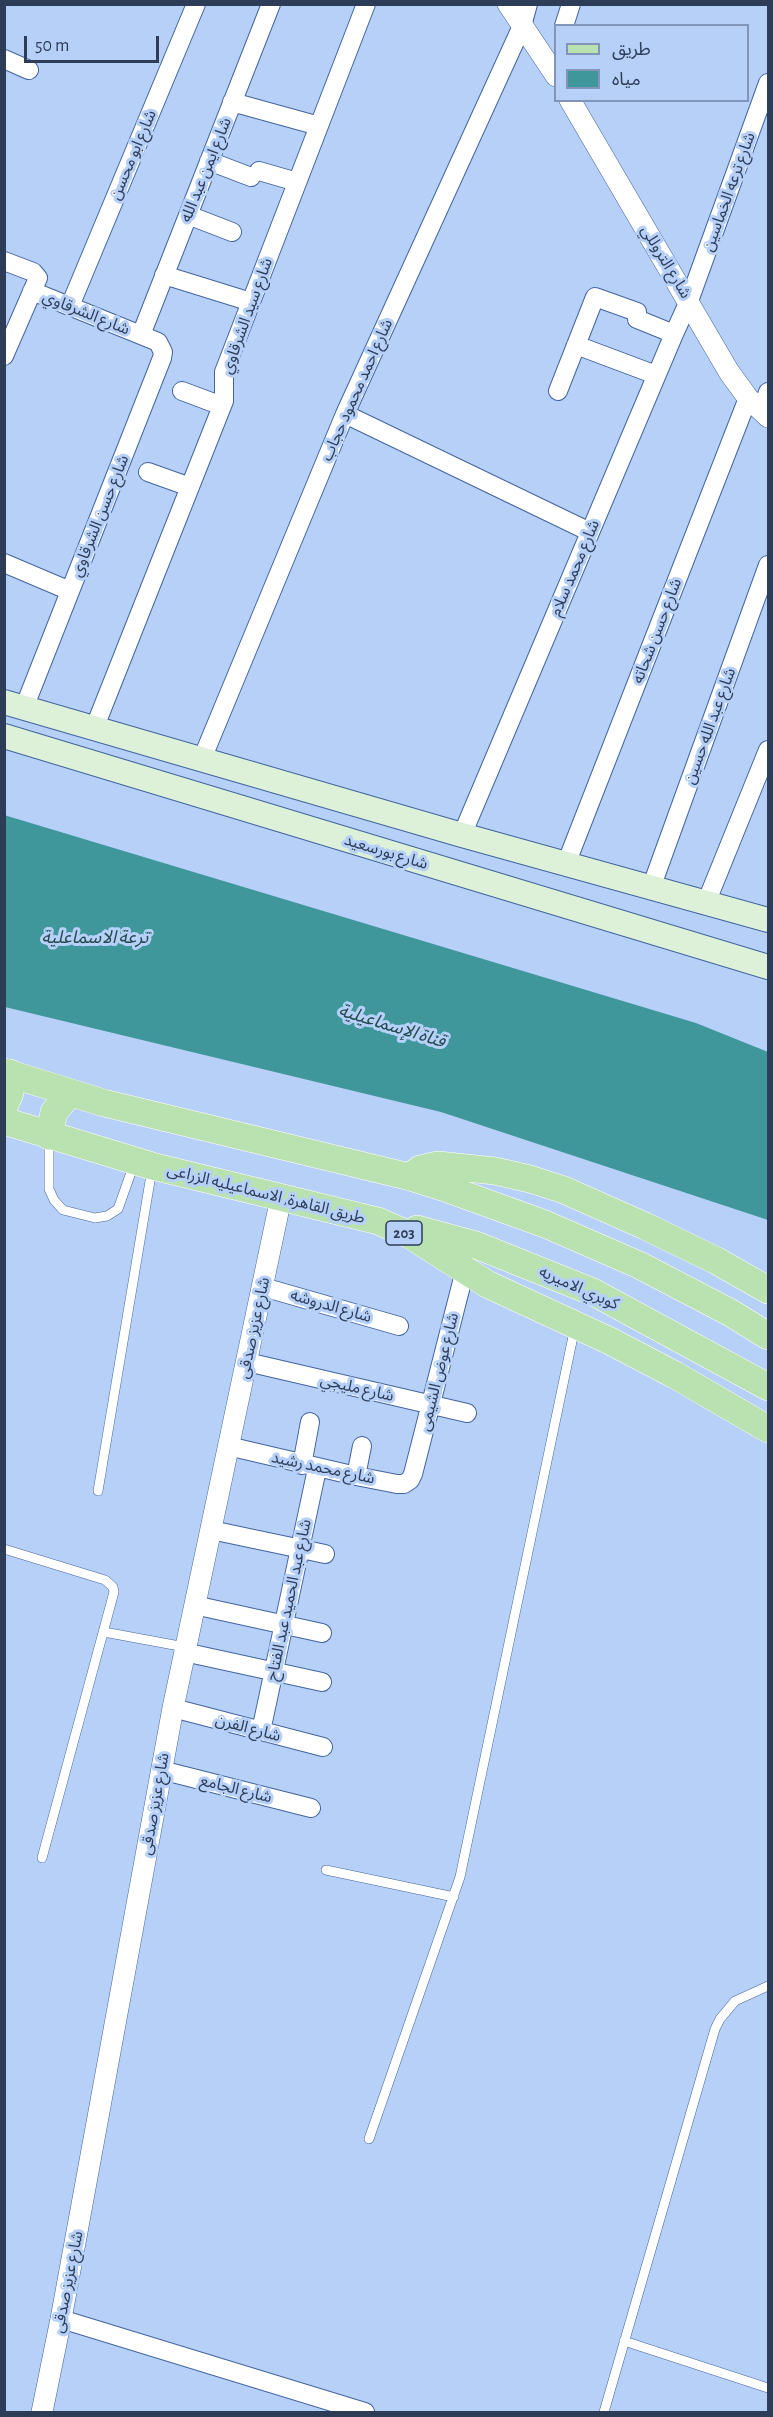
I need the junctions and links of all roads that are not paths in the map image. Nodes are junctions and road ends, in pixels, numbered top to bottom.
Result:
1 (196, 4) edge
2 (271, 4) edge
3 (366, 4) edge
4 (508, 4) edge
5 (528, 4) edge
6 (571, 4) edge
7 (565, 24) edge
8 (522, 26) junction
9 (4, 59) edge
10 (554, 66) edge
11 (29, 70) dead end
12 (768, 83) edge
13 (232, 102) junction
14 (571, 102) edge
15 (319, 126) junction
16 (209, 161) junction
17 (297, 182) junction
18 (188, 215) junction
19 (232, 232) dead end
20 (4, 261) edge
21 (164, 275) junction
22 (32, 291) junction
23 (689, 301) junction
24 (251, 302) junction
25 (70, 306) junction
26 (674, 334) junction
27 (141, 335) junction
28 (576, 345) junction
29 (4, 356) edge
30 (656, 375) junction
31 (182, 391) dead end
32 (558, 391) dead end
33 (762, 405) edge
34 (222, 406) junction
35 (345, 414) junction
36 (148, 472) dead end
37 (190, 487) junction
38 (590, 532) junction
39 (4, 563) edge
40 (768, 565) edge
41 (70, 591) junction
42 (14, 705) edge
43 (94, 729) junction
44 (4, 736) edge
45 (768, 750) edge
46 (202, 759) junction
47 (462, 835) junction
48 (566, 864) junction
49 (651, 888) junction
50 (706, 903) junction
51 (768, 920) edge
52 (768, 967) edge
53 (7, 1072) edge
54 (70, 1093) junction
55 (4, 1107) edge
56 (4, 1121) edge
57 (49, 1136) junction
58 (143, 1164) junction
59 (410, 1177) junction
60 (281, 1198) junction
61 (378, 1221) junction
62 (465, 1270) junction
63 (263, 1287) junction
64 (768, 1290) edge
65 (576, 1325) junction
66 (399, 1326) dead end
67 (768, 1336) edge
68 (247, 1362) junction
69 (768, 1387) edge
70 (431, 1405) junction
71 (467, 1413) dead end
72 (310, 1422) dead end
73 (768, 1429) edge
74 (228, 1446) junction
75 (362, 1446) dead end
76 (309, 1467) junction
77 (413, 1474) joint
78 (356, 1476) junction
79 (98, 1491) dead end
80 (211, 1530) junction
81 (4, 1549) edge
82 (300, 1549) junction
83 (325, 1554) dead end
84 (194, 1605) junction
85 (284, 1625) junction
86 (104, 1632) junction
87 (322, 1634) dead end
88 (185, 1649) junction
89 (274, 1671) junction
90 (322, 1682) dead end
91 (173, 1708) junction
92 (261, 1731) junction
93 (323, 1748) dead end
94 (161, 1770) junction
95 (311, 1808) dead end
96 (42, 1858) dead end
97 (326, 1870) dead end
98 (454, 1897) junction
99 (768, 1986) edge
100 (369, 2139) dead end
101 (62, 2319) junction
102 (624, 2341) junction
103 (768, 2388) edge
104 (42, 2412) edge
105 (365, 2412) edge
106 (604, 2412) edge

1 - 25 street, شارع ابو محسن
2 - 13 street, شارع ايمن عبد الله
3 - 15 street, شارع سيد الشرقاوي
4 - 8 street
5 - 8 street, شارع احمد محمود حجاب
6 - 7 street
8 - 10 street
8 - 35 street, شارع احمد محمود حجاب
9 - 11 street
12 - 23 street, شارع ترعه الخماسين
13 - 15 street
13 - 16 street, شارع ايمن عبد الله
14 - 23 street, شارع التروللي
15 - 17 street, شارع سيد الشرقاوي
16 - 17 street
16 - 18 street, شارع ايمن عبد الله
17 - 24 street, شارع سيد الشرقاوي
18 - 19 street
18 - 21 street, شارع ايمن عبد الله
20 - 22 street, شارع الشرقاوي
21 - 24 street
21 - 27 street, شارع ايمن عبد الله
22 - 25 street, شارع الشرقاوي
22 - 29 street, شارع الشرقاوي
23 - 26 street, شارع محمد سلام
23 - 33 street, شارع التروللي
24 - 34 street, شارع سيد الشرقاوي
25 - 27 street, شارع الشرقاوي
26 - 28 street
26 - 30 street, شارع محمد سلام
27 - 41 street, شارع حسن الشرقاوي
28 - 30 street
28 - 32 street
30 - 38 street, شارع محمد سلام
31 - 34 street
33 - 48 street, شارع حسن شحاته
34 - 37 street, شارع سيد الشرقاوي
35 - 38 street
35 - 46 street, شارع احمد محمود حجاب
36 - 37 street
37 - 43 street, شارع سيد الشرقاوي
38 - 47 street, شارع محمد سلام
39 - 41 street
40 - 49 street, شارع عبد الله حسين
41 - 42 street, شارع حسن الشرقاوي
42 - 43 main road
43 - 46 main road
44 - 52 main road, شارع بورسعيد
45 - 50 street
46 - 47 main road
47 - 48 main road
48 - 49 main road
49 - 50 main road
50 - 51 main road
53 - 54 main road
53 - 55 main road
54 - 57 main road
54 - 59 main road
56 - 57 main road, طريق القاهرة, الاسماعيليه الزراعى / 203
57 - 58 main road, طريق القاهرة, الاسماعيليه الزراعى / 203
57 - 58 lane
58 - 60 main road, طريق القاهرة, الاسماعيليه الزراعى / 203
58 - 79 lane
59 - 64 main road
59 - 67 main road
60 - 61 main road, طريق القاهرة, الاسماعيليه الزراعى / 203
60 - 63 street, شارع عزيز صدقى
61 - 62 main road, طريق القاهرة, الاسماعيليه الزراعى / 203
61 - 69 main road, كوبري الاميريه
62 - 65 main road, طريق القاهرة, الاسماعيليه الزراعى / 203
62 - 70 street, شارع عوض الشيمى
63 - 66 street, شارع الدروشه
63 - 68 street, شارع عزيز صدقى
65 - 73 main road, طريق القاهرة, الاسماعيليه الزراعى / 203
65 - 98 lane
68 - 70 street, شارع مليجي
68 - 74 street, شارع عزيز صدقى
70 - 71 street, شارع مليجي
70 - 77 street, شارع عوض الشيمى
72 - 76 street, شارع عبد الحميد عبد الفتاح
74 - 76 street, شارع محمد رشيد
74 - 80 street, شارع عزيز صدقى
75 - 78 street
76 - 78 street, شارع محمد رشيد
76 - 82 street, شارع عبد الحميد عبد الفتاح
77 - 78 street, شارع محمد رشيد
80 - 82 street
80 - 84 street, شارع عزيز صدقى
81 - 86 lane
82 - 83 street
82 - 85 street, شارع عبد الحميد عبد الفتاح
84 - 85 street
84 - 88 street, شارع عزيز صدقى
85 - 87 street
85 - 89 street, شارع عبد الحميد عبد الفتاح
86 - 88 lane
86 - 96 lane
88 - 89 street
88 - 91 street, شارع عزيز صدقى
89 - 90 street
89 - 92 street, شارع عبد الحميد عبد الفتاح
91 - 92 street, شارع الفرن
91 - 94 street, شارع عزيز صدقى
92 - 93 street, شارع الفرن
94 - 95 street, شارع الجامع
94 - 101 street, شارع عزيز صدقى
97 - 98 lane
98 - 100 lane
99 - 102 lane
101 - 104 street, شارع عزيز صدقى
101 - 105 street
102 - 103 lane
102 - 106 lane

